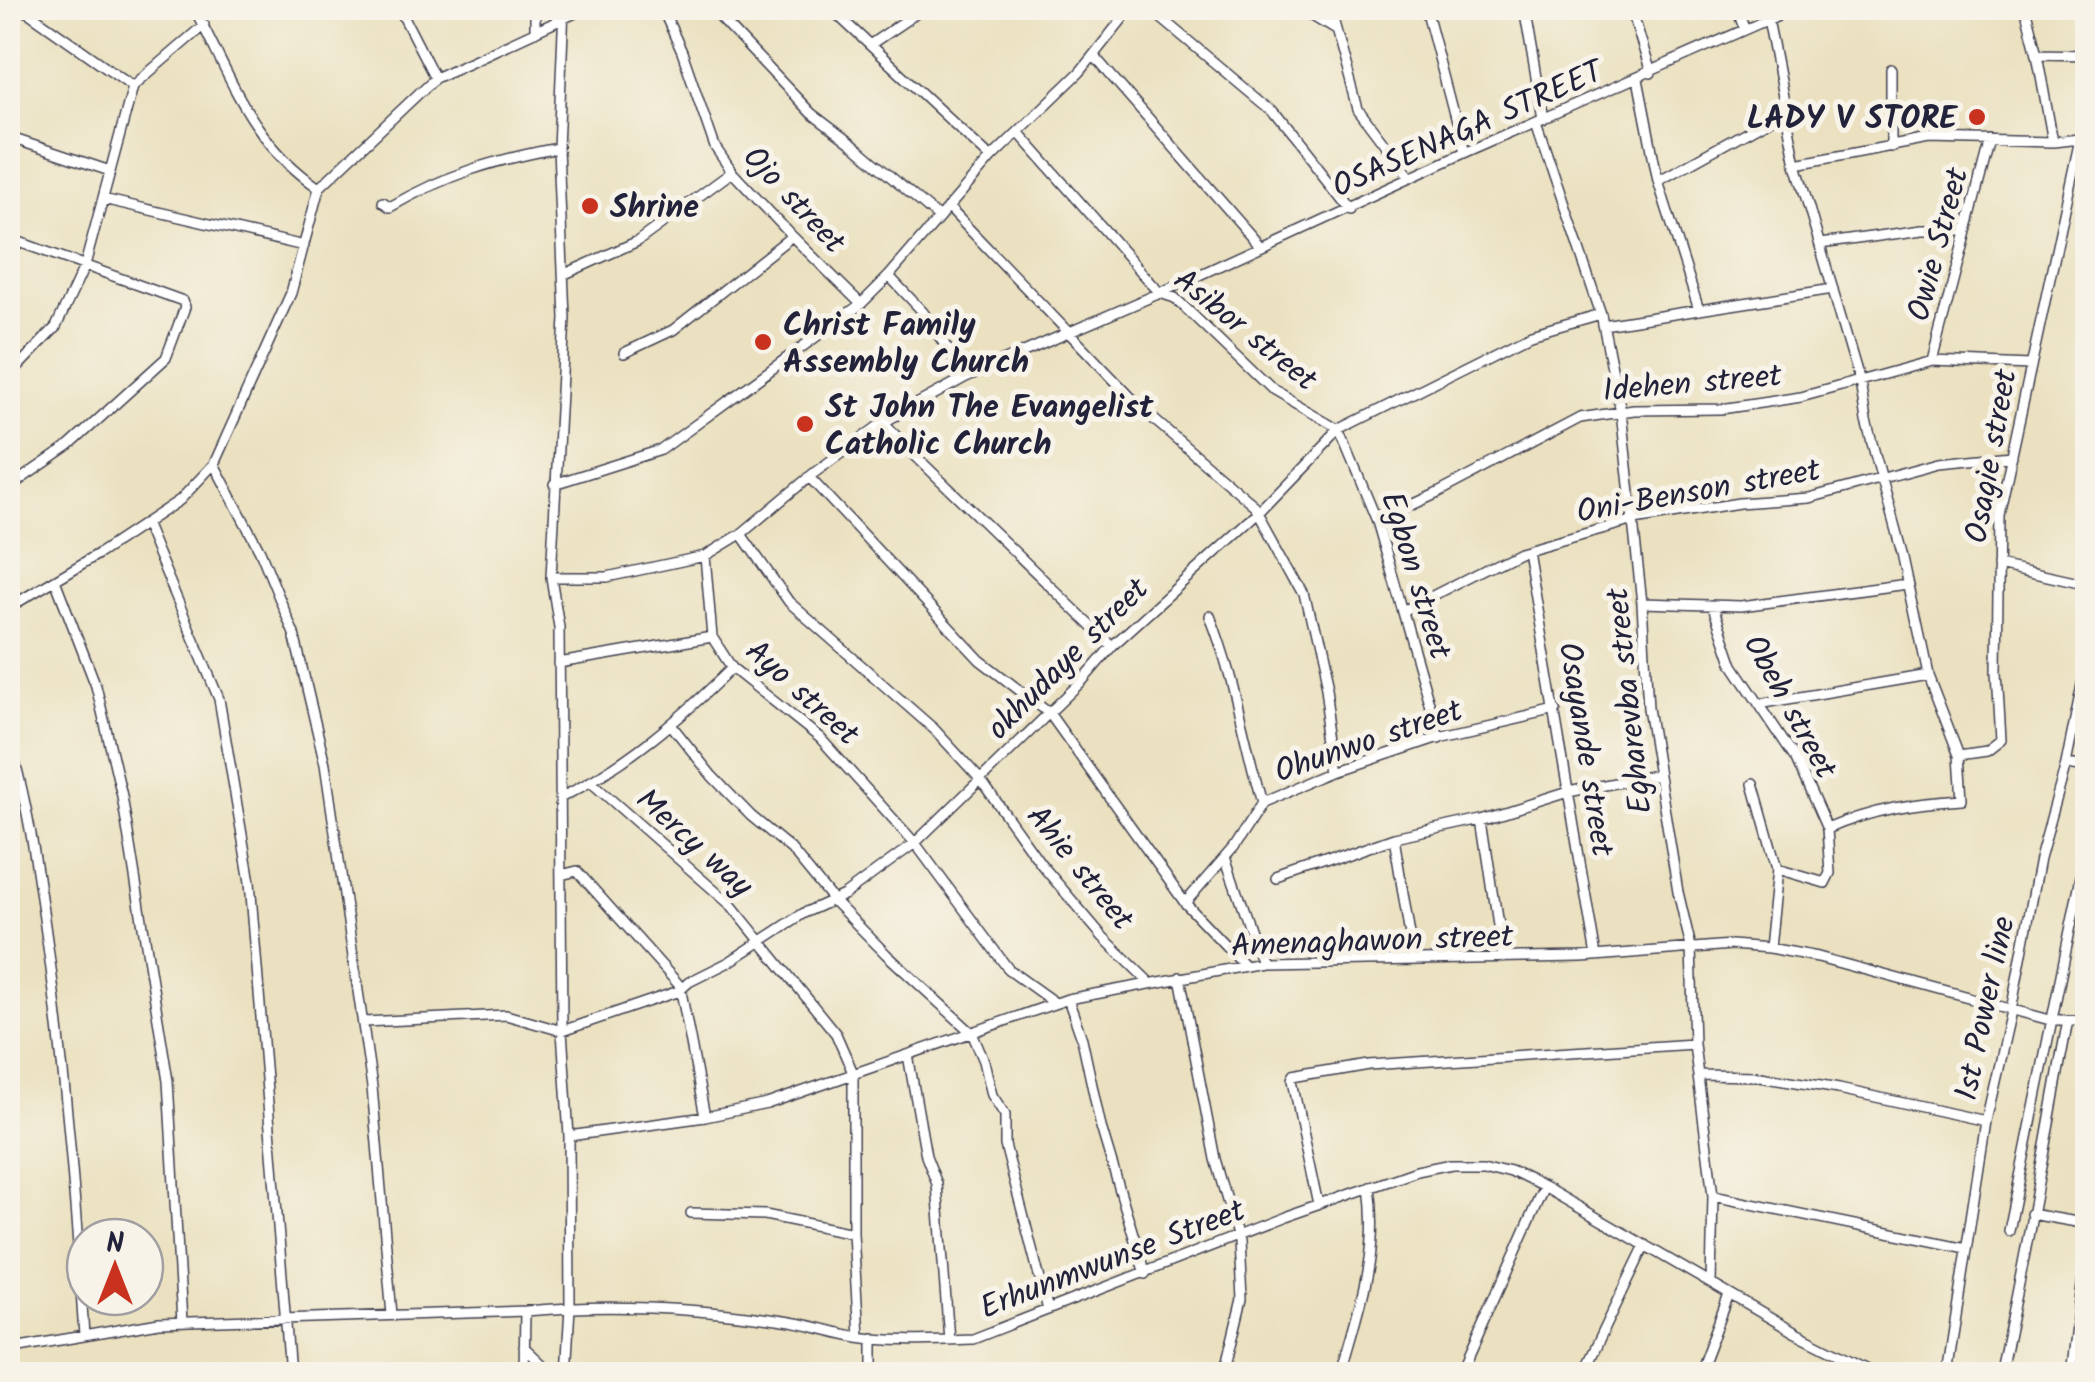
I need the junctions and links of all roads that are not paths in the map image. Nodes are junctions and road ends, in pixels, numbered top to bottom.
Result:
1 (22, 8) edge
2 (194, 8) edge
3 (400, 8) edge
4 (535, 8) edge
5 (586, 8) edge
6 (662, 8) edge
7 (710, 8) edge
8 (830, 8) edge
9 (924, 8) edge
10 (1131, 8) edge
11 (1148, 8) edge
12 (1299, 8) edge
13 (1330, 8) edge
14 (1426, 8) edge
15 (1524, 8) edge
16 (1631, 8) edge
17 (1736, 8) edge
18 (1794, 8) edge
19 (2024, 8) edge
20 (564, 12) edge
21 (1768, 18) junction
22 (204, 25) junction
23 (1744, 27) junction
24 (1336, 30) junction
25 (535, 32) junction
26 (871, 44) junction
27 (2037, 54) junction
28 (1094, 56) junction
29 (2088, 56) edge
30 (1891, 69) dead end
31 (1651, 73) junction
32 (434, 78) junction
33 (1638, 79) junction
34 (134, 86) junction
35 (1786, 110) junction
36 (1539, 121) junction
37 (1018, 132) junction
38 (8, 137) edge
39 (2084, 139) edge
40 (1990, 140) junction
41 (2053, 142) junction
42 (558, 148) junction
43 (1891, 148) junction
44 (1464, 153) junction
45 (991, 158) junction
46 (1796, 164) junction
47 (110, 170) junction
48 (732, 172) junction
49 (1410, 178) junction
50 (1658, 180) junction
51 (320, 188) junction
52 (103, 198) junction
53 (383, 202) dead end
54 (948, 207) junction
55 (1348, 209) junction
56 (938, 217) junction
57 (1964, 230) junction
58 (792, 236) junction
59 (8, 238) edge
60 (1820, 244) junction
61 (304, 246) junction
62 (1260, 246) junction
63 (85, 265) junction
64 (565, 274) junction
65 (889, 276) junction
66 (1834, 290) junction
67 (1160, 293) junction
68 (861, 304) junction
69 (1699, 310) junction
70 (1602, 320) junction
71 (1068, 333) junction
72 (624, 354) dead end
73 (1932, 361) junction
74 (2031, 365) junction
75 (8, 376) edge
76 (966, 377) junction
77 (1860, 382) junction
78 (1621, 412) junction
79 (884, 422) junction
80 (1339, 430) junction
81 (2012, 456) junction
82 (214, 464) junction
83 (810, 477) junction
84 (1881, 478) junction
85 (554, 484) junction
86 (8, 488) edge
87 (1258, 514) junction
88 (1634, 520) junction
89 (1377, 521) junction
90 (145, 523) junction
91 (741, 534) junction
92 (1527, 550) junction
93 (704, 556) junction
94 (1998, 565) junction
95 (552, 576) junction
96 (55, 580) junction
97 (1908, 584) junction
98 (2088, 585) edge
99 (1642, 604) junction
100 (1713, 607) junction
101 (8, 608) edge
102 (1405, 610) junction
103 (1210, 616) dead end
104 (712, 637) junction
105 (1112, 646) junction
106 (2088, 656) edge
107 (559, 664) junction
108 (732, 668) junction
109 (1928, 675) junction
110 (1759, 704) junction
111 (1556, 710) junction
112 (1049, 712) junction
113 (2088, 719) edge
114 (2074, 722) junction
115 (672, 726) junction
116 (8, 737) edge
117 (1439, 738) junction
118 (1959, 756) junction
119 (2066, 764) junction
120 (2088, 767) edge
121 (1338, 771) junction
122 (1658, 776) junction
123 (980, 779) junction
124 (592, 782) junction
125 (1753, 784) dead end
126 (1568, 792) junction
127 (560, 798) junction
128 (1262, 803) junction
129 (1482, 819) junction
130 (1828, 829) junction
131 (1394, 838) junction
132 (2088, 842) edge
133 (916, 843) junction
134 (1225, 858) junction
135 (1777, 870) junction
136 (561, 875) junction
137 (1278, 879) dead end
138 (832, 899) junction
139 (1185, 904) junction
140 (763, 940) junction
141 (1691, 947) junction
142 (1769, 948) junction
143 (1596, 956) junction
144 (1504, 958) junction
145 (1414, 960) junction
146 (1262, 964) junction
147 (1244, 966) junction
148 (1180, 977) junction
149 (1149, 982) junction
150 (679, 992) junction
151 (1068, 998) junction
152 (1056, 1003) junction
153 (2011, 1011) junction
154 (2050, 1020) junction
155 (2068, 1020) junction
156 (2088, 1020) edge
157 (364, 1022) junction
158 (562, 1031) junction
159 (972, 1033) junction
160 (1694, 1044) junction
161 (908, 1055) junction
162 (854, 1075) junction
163 (1698, 1076) junction
164 (704, 1117) junction
165 (1986, 1120) junction
166 (569, 1136) junction
167 (1370, 1187) junction
168 (1544, 1188) junction
169 (1713, 1196) junction
170 (1318, 1206) junction
171 (690, 1213) dead end
172 (2031, 1214) junction
173 (2088, 1224) edge
174 (2009, 1231) dead end
175 (853, 1233) junction
176 (1238, 1236) junction
177 (2088, 1238) edge
178 (1645, 1245) junction
179 (1966, 1248) junction
180 (1146, 1274) junction
181 (1711, 1284) junction
182 (1729, 1294) junction
183 (570, 1307) junction
184 (1048, 1310) junction
185 (525, 1311) junction
186 (392, 1315) junction
187 (285, 1318) junction
188 (182, 1322) junction
189 (84, 1336) junction
190 (859, 1337) junction
191 (873, 1338) junction
192 (948, 1340) junction
193 (524, 1347) junction
194 (8, 1349) edge
195 (290, 1374) edge
196 (524, 1374) edge
197 (565, 1374) edge
198 (873, 1374) edge
199 (1224, 1374) edge
200 (1341, 1374) edge
201 (1461, 1374) edge
202 (1583, 1374) edge
203 (1699, 1374) edge
204 (1877, 1374) edge
205 (1947, 1374) edge
206 (2000, 1374) edge
207 (2071, 1374) edge

1 - 34 street
2 - 22 street
3 - 32 street
4 - 25 street
5 - 20 street
6 - 48 street, Ojo street
7 - 56 street
8 - 26 street
9 - 26 street
10 - 28 street
11 - 55 street
12 - 24 street
13 - 24 street
14 - 44 street
15 - 36 street, Egharevba street
16 - 31 street
17 - 23 street
18 - 21 street, OSASENAGA STREET
19 - 27 street
20 - 25 street
20 - 42 street
21 - 23 street, OSASENAGA STREET
21 - 35 street
22 - 34 street
22 - 51 street
23 - 31 street, OSASENAGA STREET
24 - 49 street
25 - 32 street
26 - 45 street
27 - 29 street
27 - 41 street
28 - 37 street
28 - 62 street
30 - 43 street
31 - 33 street, OSASENAGA STREET
32 - 51 street
33 - 36 street, OSASENAGA STREET
33 - 50 street
34 - 47 street
35 - 46 street
35 - 50 street
36 - 44 street, OSASENAGA STREET
36 - 70 street, Egharevba street
37 - 45 street
37 - 67 street, Asibor street
38 - 47 street
39 - 41 street
39 - 74 street, Osagie street
40 - 41 street
40 - 43 street
40 - 57 street, Owie Street
42 - 53 street
42 - 64 street
43 - 46 street
44 - 49 street, OSASENAGA STREET
45 - 54 street
46 - 60 street
47 - 52 street
48 - 58 street, Ojo street
48 - 64 street
49 - 55 street, OSASENAGA STREET
50 - 69 street
51 - 61 street
52 - 61 street
52 - 63 street
54 - 56 street
54 - 71 street
55 - 62 street, OSASENAGA STREET
56 - 65 street
57 - 60 street
57 - 73 street, Owie Street
58 - 68 street, Ojo street
58 - 72 street
59 - 63 street
60 - 66 street
61 - 82 street
62 - 67 street, OSASENAGA STREET
63 - 75 street
63 - 86 street
64 - 85 street
65 - 68 street
65 - 76 street
66 - 69 street, okhudaye street
66 - 77 street
67 - 71 street, OSASENAGA STREET
67 - 80 street, Asibor street
68 - 85 street
69 - 70 street, okhudaye street
70 - 78 street, Egharevba street
70 - 80 street, okhudaye street
71 - 76 street, OSASENAGA STREET
71 - 87 street
73 - 74 street, Idehen street
73 - 77 street, Idehen street
74 - 81 street, Osagie street
76 - 79 street, OSASENAGA STREET
77 - 78 street, Idehen street
77 - 84 street
78 - 88 street, Egharevba street
78 - 89 street, Idehen street
79 - 83 street
79 - 105 street
80 - 87 street, okhudaye street
80 - 89 street, Egbon street
81 - 84 street, Oni-Benson street
81 - 94 street, Osagie street
82 - 90 street
82 - 157 street
83 - 91 street
83 - 112 street
84 - 88 street, Oni-Benson street
84 - 97 street
85 - 95 street
87 - 105 street, okhudaye street
87 - 121 street
88 - 92 street, Oni-Benson street
88 - 99 street, Egharevba street
89 - 102 street, Egbon street
90 - 96 street
90 - 187 street
91 - 93 street
91 - 123 street, Ahie street
92 - 102 street, Oni-Benson street
92 - 111 street, Osayande street
93 - 95 street
93 - 104 street, Ayo street
94 - 98 street
94 - 118 street, Osagie street
95 - 107 street
96 - 101 street
96 - 188 street
97 - 100 street
97 - 109 street
99 - 100 street
99 - 122 street, Egharevba street
100 - 110 street, Obeh street
102 - 117 street, Egbon street
103 - 128 street
104 - 107 street
104 - 108 street, Ayo street
105 - 112 street, okhudaye street
106 - 114 street, 1st Power line
107 - 127 street
108 - 115 street
108 - 133 street, Ayo street
109 - 110 street
109 - 118 street
110 - 130 street, Obeh street
111 - 117 street, Ohunwo street
111 - 126 street, Osayande street
112 - 123 street, okhudaye street
112 - 139 street
113 - 114 street
114 - 119 street, 1st Power line
115 - 124 street
115 - 138 street
116 - 189 street
117 - 121 street, Ohunwo street
118 - 130 street, Obeh street
119 - 120 street
119 - 153 street, 1st Power line
121 - 128 street, Ohunwo street
122 - 126 street
122 - 141 street, Egharevba street
123 - 133 street, okhudaye street
123 - 149 street, Ahie street
124 - 127 street
124 - 140 street, Mercy way
125 - 135 street
126 - 129 street
126 - 143 street, Osayande street
127 - 136 street
128 - 134 street, Ohunwo street
129 - 131 street
129 - 144 street
130 - 135 street, Obeh street
131 - 137 street
131 - 145 street
132 - 154 street
133 - 138 street, okhudaye street
133 - 152 street, Ayo street
134 - 139 street, Ohunwo street
134 - 146 street
135 - 142 street
136 - 150 street
136 - 158 street
138 - 140 street, okhudaye street
138 - 159 street
139 - 147 street
140 - 150 street, okhudaye street
140 - 162 street, Mercy way
141 - 142 street, Amenaghawon street
141 - 143 street, Amenaghawon street
141 - 160 street, Egharevba street
142 - 153 street, Amenaghawon street
143 - 144 street, Amenaghawon street
144 - 145 street, Amenaghawon street
145 - 146 street, Amenaghawon street
146 - 147 street, Amenaghawon street
147 - 148 street, Amenaghawon street
148 - 149 street, Amenaghawon street
148 - 176 street
149 - 151 street, Amenaghawon street
150 - 158 street, okhudaye street
150 - 164 street
151 - 152 street, Amenaghawon street
151 - 180 street
152 - 159 street, Amenaghawon street
153 - 154 street, Amenaghawon street
153 - 165 street, 1st Power line
154 - 155 street, Amenaghawon street
154 - 174 street
155 - 156 street, Amenaghawon street
155 - 172 street
157 - 158 street
157 - 186 street
158 - 166 street
159 - 161 street, Amenaghawon street
159 - 184 street
160 - 163 street, Egharevba street
160 - 170 street
161 - 162 street, Amenaghawon street
161 - 192 street
162 - 164 street, Amenaghawon street
162 - 175 street
163 - 165 street
163 - 169 street, Egharevba street
164 - 166 street, Amenaghawon street
165 - 179 street, 1st Power line
166 - 183 street
167 - 168 street, Erhunmwunse Street
167 - 170 street, Erhunmwunse Street
167 - 200 street
168 - 178 street, Erhunmwunse Street
168 - 201 street
169 - 179 street
169 - 181 street, Egharevba street
170 - 176 street, Erhunmwunse Street
171 - 175 street
172 - 173 street
172 - 206 street
175 - 190 street
176 - 180 street, Erhunmwunse Street
176 - 199 street
177 - 207 street
178 - 181 street, Erhunmwunse Street
178 - 202 street
179 - 205 street, 1st Power line
180 - 184 street, Erhunmwunse Street
181 - 182 street, Erhunmwunse Street
182 - 203 street
182 - 204 street, Erhunmwunse Street
183 - 185 street, Erhunmwunse Street
183 - 190 street, Erhunmwunse Street
183 - 197 street
184 - 192 street, Erhunmwunse Street
185 - 186 street, Erhunmwunse Street
185 - 193 street
186 - 187 street, Erhunmwunse Street
187 - 188 street, Erhunmwunse Street
187 - 195 street
188 - 189 street, Erhunmwunse Street
189 - 194 street, Erhunmwunse Street
190 - 191 street, Erhunmwunse Street
191 - 192 street, Erhunmwunse Street
191 - 198 street
193 - 196 street
193 - 197 street

